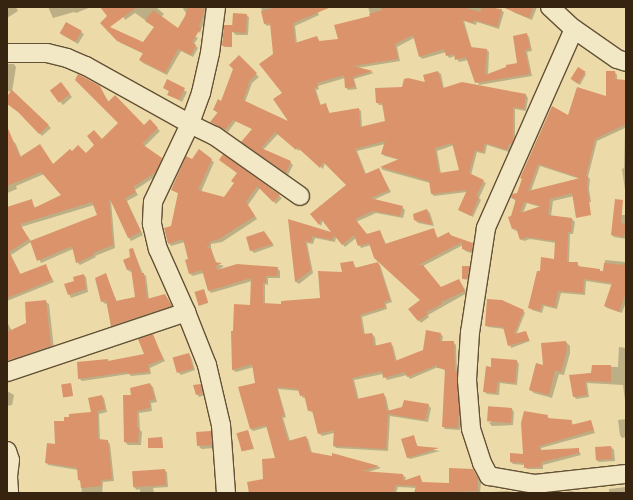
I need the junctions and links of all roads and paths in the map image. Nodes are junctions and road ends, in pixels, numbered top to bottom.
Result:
1 (216, 7) edge
2 (550, 7) edge
3 (574, 29) junction
4 (7, 52) edge
5 (626, 62) edge
6 (190, 124) junction
7 (300, 196) dead end
8 (186, 312) junction
9 (7, 372) edge
10 (7, 451) edge
11 (626, 474) edge
12 (489, 485) edge
13 (9, 493) edge
14 (226, 493) edge

1 - 6 street
2 - 3 street
3 - 5 street
3 - 12 street
4 - 6 street
6 - 7 street
6 - 8 street
8 - 9 street
8 - 14 street
10 - 13 street
11 - 12 street

